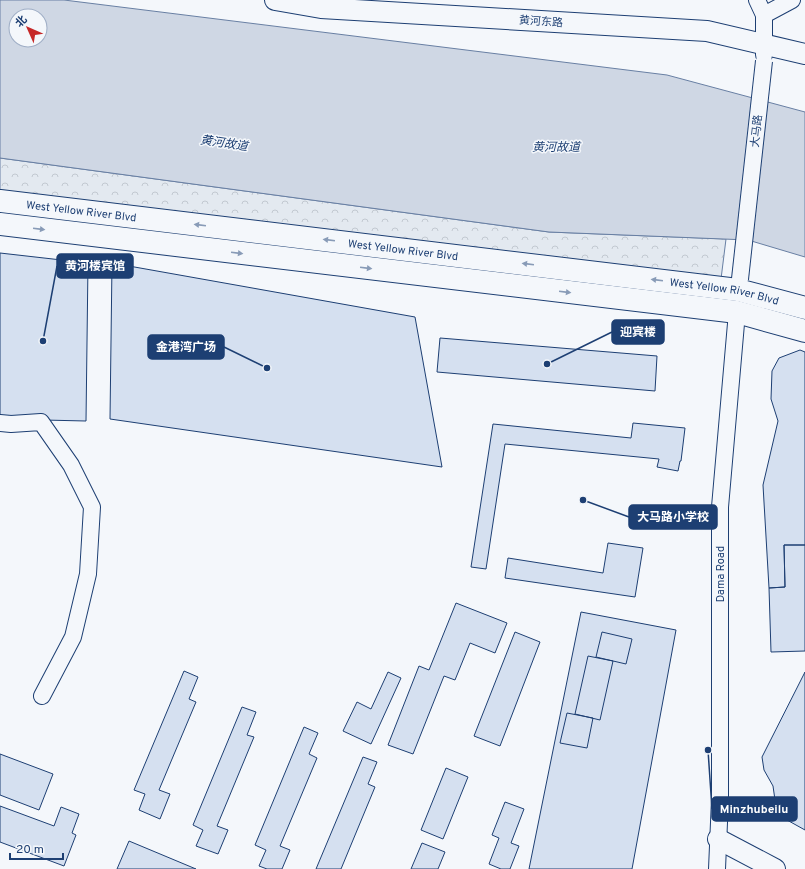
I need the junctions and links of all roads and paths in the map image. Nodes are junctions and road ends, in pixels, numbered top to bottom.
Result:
1 (275, 0) edge
2 (757, 0) edge
3 (792, 0) edge
4 (764, 15) junction
5 (764, 52) junction
6 (805, 54) edge
7 (0, 200) edge
8 (0, 224) edge
9 (739, 284) junction
10 (805, 308) edge
11 (737, 312) junction
12 (805, 331) edge
13 (0, 423) edge
14 (42, 696) dead end
15 (718, 839) junction
16 (717, 869) edge
17 (775, 869) edge

1 - 5 street, 黄河东路
2 - 4 street
3 - 4 street
4 - 5 street, 大马路
5 - 6 street, 黄河东路
5 - 9 street, 大马路, bridge
9 -> 7 main road, West Yellow River Blvd
8 -> 11 main road, West Yellow River Blvd
9 - 10 main road, West Yellow River Blvd
9 - 11 street, Dama Road
11 - 12 main road, West Yellow River Blvd
11 - 15 street, Dama Road
13 - 14 street
15 - 16 street, Dama Road
15 - 17 street

